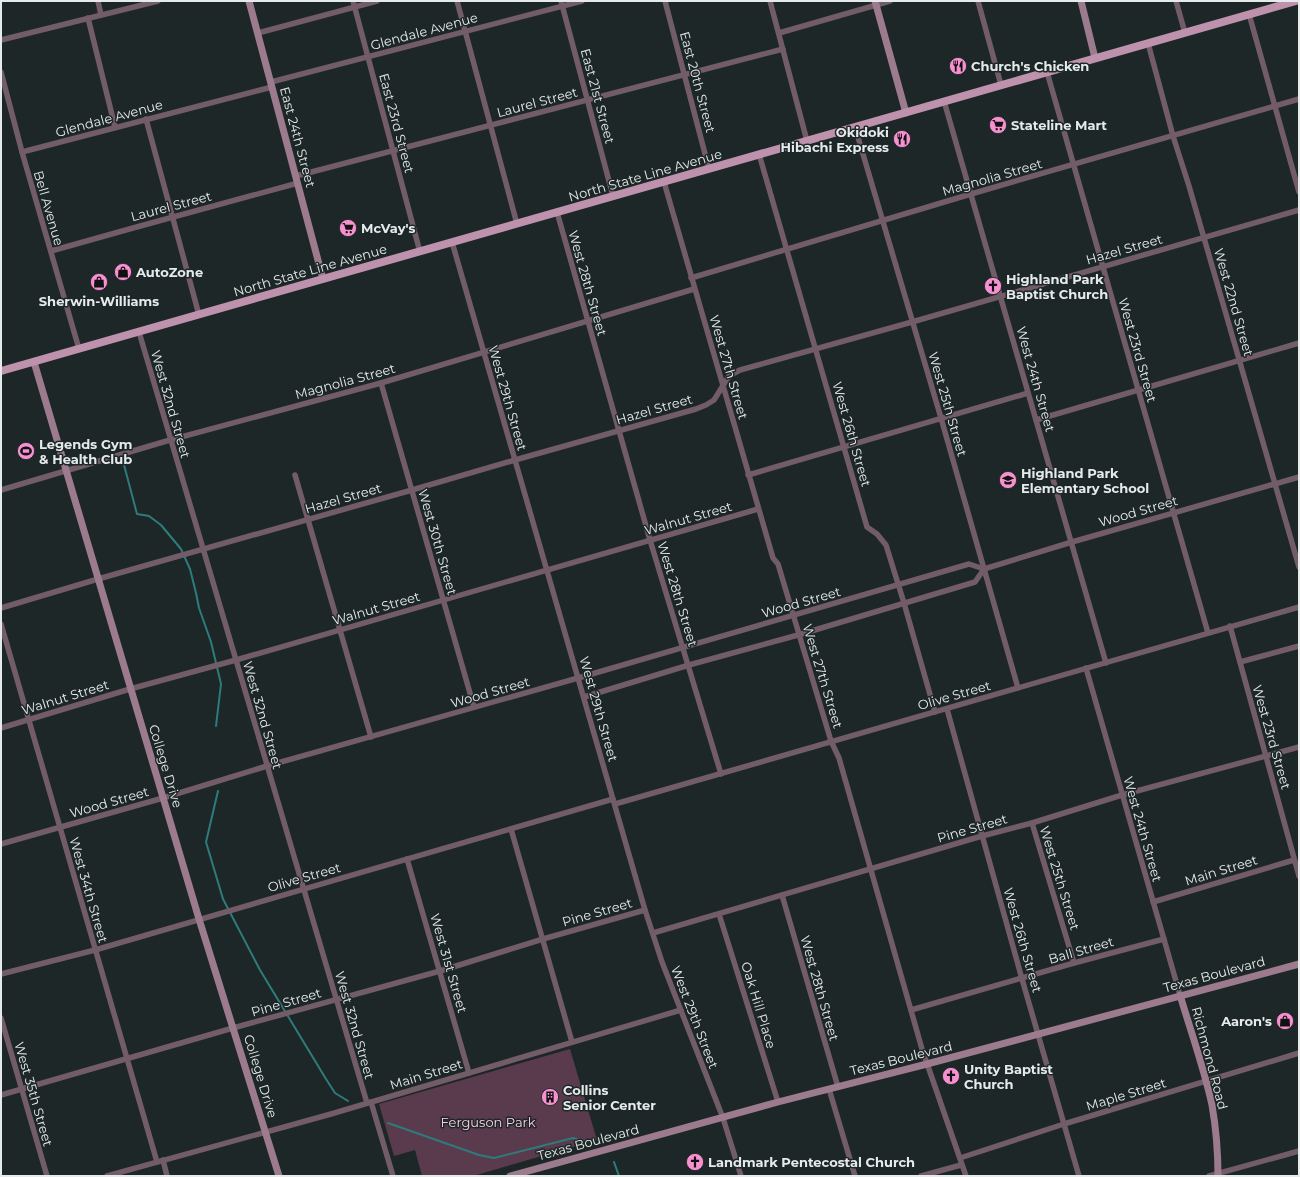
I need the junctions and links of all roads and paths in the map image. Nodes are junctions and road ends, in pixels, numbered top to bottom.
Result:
1 (98, 1) edge
2 (158, 1) edge
3 (249, 1) edge
4 (377, 1) edge
5 (457, 1) edge
6 (582, 1) edge
7 (665, 1) edge
8 (770, 1) edge
9 (890, 1) edge
10 (978, 1) edge
11 (1081, 1) edge
12 (1176, 1) edge
13 (1290, 2) edge
14 (875, 3) edge
15 (354, 4) edge
16 (562, 4) edge
17 (1249, 14) junction
18 (102, 15) junction
19 (88, 18) junction
20 (465, 32) junction
21 (258, 33) junction
22 (779, 33) junction
23 (1185, 33) junction
24 (1, 40) edge
25 (1148, 43) junction
26 (783, 49) junction
27 (368, 57) junction
28 (1095, 58) junction
29 (1, 72) edge
30 (1047, 72) junction
31 (685, 75) junction
32 (271, 85) junction
33 (1001, 85) junction
34 (1299, 99) edge
35 (588, 100) junction
36 (944, 102) junction
37 (1274, 106) junction
38 (906, 112) junction
39 (146, 119) junction
40 (490, 126) junction
41 (115, 127) junction
42 (855, 127) junction
43 (1173, 136) junction
44 (807, 141) junction
45 (393, 151) junction
46 (22, 152) junction
47 (759, 154) junction
48 (1074, 165) junction
49 (709, 169) junction
50 (297, 180) junction
51 (664, 182) junction
52 (1299, 192) edge
53 (971, 194) junction
54 (613, 196) junction
55 (1299, 210) edge
56 (557, 212) junction
57 (173, 217) junction
58 (883, 221) junction
59 (517, 224) junction
60 (1204, 238) junction
61 (452, 242) junction
62 (787, 249) junction
63 (51, 251) junction
64 (420, 252) junction
65 (1103, 267) junction
66 (691, 278) junction
67 (324, 279) junction
68 (694, 289) junction
69 (1000, 296) junction
70 (200, 315) junction
71 (587, 320) junction
72 (912, 322) junction
73 (139, 332) junction
74 (1299, 343) edge
75 (79, 349) junction
76 (816, 349) junction
77 (483, 352) junction
78 (1239, 361) junction
79 (34, 362) junction
80 (1, 371) edge
81 (381, 383) junction
82 (723, 386) junction
83 (1138, 390) junction
84 (1028, 393) junction
85 (941, 418) junction
86 (1036, 420) junction
87 (619, 430) junction
88 (170, 440) junction
89 (844, 447) junction
90 (515, 460) junction
91 (67, 470) junction
92 (748, 474) junction
93 (295, 475) dead end
94 (1299, 476) edge
95 (1275, 483) junction
96 (1, 490) edge
97 (412, 490) junction
98 (758, 509) junction
99 (1173, 512) junction
100 (308, 520) junction
101 (650, 540) junction
102 (1072, 542) junction
103 (203, 550) junction
104 (1299, 567) edge
105 (984, 569) junction
106 (547, 570) junction
107 (98, 579) junction
108 (899, 586) junction
109 (444, 600) junction
110 (904, 603) junction
111 (1299, 607) edge
112 (1, 608) edge
113 (793, 616) junction
114 (1, 624) edge
115 (1230, 626) junction
116 (340, 630) junction
117 (1208, 633) junction
118 (798, 635) junction
119 (1299, 646) edge
120 (684, 648) junction
121 (236, 660) junction
122 (1240, 662) junction
123 (1106, 663) junction
124 (689, 665) junction
125 (1086, 668) junction
126 (578, 678) junction
127 (1018, 688) junction
128 (130, 689) junction
129 (584, 697) junction
130 (474, 707) junction
131 (947, 709) junction
132 (935, 712) junction
133 (29, 720) junction
134 (1, 728) edge
135 (371, 737) junction
136 (831, 741) junction
137 (1299, 747) edge
138 (1266, 757) junction
139 (267, 766) junction
140 (721, 774) junction
141 (1122, 795) junction
142 (163, 798) junction
143 (614, 802) junction
144 (1032, 823) junction
145 (60, 828) junction
146 (511, 829) junction
147 (982, 836) junction
148 (1, 844) edge
149 (1299, 848) edge
150 (1292, 850) junction
151 (407, 859) junction
152 (1294, 860) junction
153 (870, 869) junction
154 (1299, 876) edge
155 (303, 889) junction
156 (782, 895) junction
157 (1153, 902) junction
158 (645, 910) junction
159 (719, 914) junction
160 (199, 919) junction
161 (653, 933) junction
162 (543, 939) junction
163 (1164, 939) junction
164 (95, 950) junction
165 (1074, 963) junction
166 (1299, 964) edge
167 (440, 971) junction
168 (1, 974) edge
169 (1022, 979) junction
170 (1180, 995) junction
171 (336, 999) junction
172 (681, 1010) junction
173 (911, 1010) junction
174 (1, 1018) edge
175 (233, 1028) junction
176 (1038, 1034) junction
177 (572, 1042) junction
178 (1299, 1053) edge
179 (127, 1059) junction
180 (927, 1064) junction
181 (469, 1073) junction
182 (1206, 1082) junction
183 (838, 1087) junction
184 (22, 1089) junction
185 (829, 1089) junction
186 (1, 1095) edge
187 (778, 1102) junction
188 (369, 1103) junction
189 (723, 1118) junction
190 (1064, 1124) junction
191 (265, 1133) junction
192 (1299, 1151) edge
193 (160, 1161) junction
194 (961, 1162) junction
195 (1218, 1175) edge
196 (47, 1176) edge
197 (107, 1176) edge
198 (168, 1176) edge
199 (279, 1176) edge
200 (393, 1176) edge
201 (510, 1176) edge
202 (741, 1176) edge
203 (855, 1176) edge
204 (921, 1176) edge
205 (966, 1176) edge
206 (1079, 1176) edge
207 (1209, 1176) edge

1 - 18 street
2 - 18 street
3 - 21 street, East 24th Street
4 - 15 street
5 - 20 street
6 - 16 street, Glendale Avenue
7 - 31 street, East 20th Street
8 - 22 street
9 - 14 street
10 - 33 street
11 - 28 street
12 - 23 street
13 - 17 main road, North State Line Avenue
14 - 22 street
14 - 38 street
15 - 21 street
15 - 27 street, East 23rd Street
16 - 20 street, Glendale Avenue
16 - 35 street, East 21st Street
17 - 23 main road, North State Line Avenue
17 - 37 street
18 - 19 street
19 - 24 street
19 - 41 street
20 - 27 street, Glendale Avenue
20 - 40 street
21 - 32 street, East 24th Street
22 - 26 street
23 - 25 main road, North State Line Avenue
25 - 28 main road, North State Line Avenue
25 - 43 street, West 22nd Street
26 - 31 street, Laurel Street
26 - 44 street
27 - 32 street, Glendale Avenue
27 - 45 street, East 23rd Street
28 - 30 main road, North State Line Avenue
29 - 46 street, Bell Avenue
30 - 33 main road, North State Line Avenue
30 - 48 street, West 23rd Street
31 - 35 street, Laurel Street
31 - 49 street, East 20th Street
32 - 39 street, Glendale Avenue
32 - 50 street, East 24th Street
33 - 36 main road, North State Line Avenue
34 - 37 street, Magnolia Street
35 - 40 street, Laurel Street
35 - 54 street, East 21st Street
36 - 38 main road, North State Line Avenue
36 - 53 street, West 24th Street
37 - 43 street, Magnolia Street
37 - 52 street
38 - 42 main road, North State Line Avenue
39 - 41 street, Glendale Avenue
39 - 57 street
40 - 45 street, Laurel Street
40 - 59 street
41 - 46 street, Glendale Avenue
42 - 44 main road, North State Line Avenue
42 - 58 street, West 25th Street
43 - 48 street, Magnolia Street
43 - 60 street, West 22nd Street
44 - 47 main road, North State Line Avenue
45 - 50 street, Laurel Street
45 - 64 street, East 23rd Street
46 - 63 street, Bell Avenue
47 - 49 main road, North State Line Avenue
47 - 62 street, West 26th Street
48 - 53 street, Magnolia Street
48 - 65 street, West 23rd Street
49 - 51 main road, North State Line Avenue
50 - 57 street, Laurel Street
50 - 67 street, East 24th Street
51 - 54 main road, North State Line Avenue
51 - 66 street, West 27th Street
53 - 58 street, Magnolia Street
53 - 69 street, West 24th Street
54 - 56 main road, North State Line Avenue
55 - 60 street, Hazel Street
56 - 59 main road, North State Line Avenue
56 - 71 street, West 28th Street
57 - 63 street, Laurel Street
57 - 70 street
58 - 62 street, Magnolia Street
58 - 72 street, West 25th Street
59 - 61 main road, North State Line Avenue
60 - 65 street, Hazel Street
60 - 78 street, West 22nd Street
61 - 64 main road, North State Line Avenue
61 - 77 street, West 29th Street
62 - 66 street, Magnolia Street
62 - 76 street, West 26th Street
63 - 75 street, Bell Avenue
64 - 67 main road, North State Line Avenue
65 - 69 street, Hazel Street
65 - 83 street, West 23rd Street
66 - 68 street, West 27th Street
67 - 70 main road, North State Line Avenue
68 - 71 street, Magnolia Street
68 - 82 street, West 27th Street
69 - 72 street, Hazel Street
69 - 84 street, West 24th Street
70 - 73 main road, North State Line Avenue
71 - 77 street, Magnolia Street
71 - 87 street, West 28th Street
72 - 76 street, Hazel Street
72 - 85 street, West 25th Street
73 - 75 main road, North State Line Avenue
73 - 88 street, West 32nd Street
74 - 78 street
75 - 79 main road, North State Line Avenue
76 - 82 street, Hazel Street
76 - 89 street, West 26th Street
77 - 81 street, Magnolia Street
77 - 90 street, West 29th Street
78 - 83 street
78 - 95 street, West 22nd Street
79 - 80 main road, North State Line Avenue
79 - 91 street, College Drive
81 - 88 street, Magnolia Street
81 - 97 street, West 30th Street
82 - 87 street, Hazel Street
82 - 92 street, West 27th Street
83 - 86 street
83 - 99 street, West 23rd Street
84 - 85 street
84 - 86 street, West 24th Street
85 - 89 street
85 - 105 street, West 25th Street
86 - 102 street, West 24th Street
87 - 90 street, Hazel Street
87 - 101 street, West 28th Street
88 - 91 street, Magnolia Street
88 - 103 street, West 32nd Street
89 - 92 street
89 - 108 street, West 26th Street
90 - 97 street, Hazel Street
90 - 106 street, West 29th Street
91 - 96 street, Magnolia Street
91 - 107 street, College Drive
92 - 98 street, West 27th Street
93 - 100 street
94 - 95 street, Wood Street
95 - 99 street, Wood Street
95 - 104 street, West 22nd Street
97 - 100 street, Hazel Street
97 - 109 street, West 30th Street
98 - 101 street, Walnut Street
98 - 113 street, West 27th Street
99 - 102 street, Wood Street
99 - 117 street, West 23rd Street
100 - 103 street, Hazel Street
100 - 116 street
101 - 106 street, Walnut Street
101 - 120 street, West 28th Street
102 - 105 street, Wood Street
102 - 123 street, West 24th Street
103 - 107 street, Hazel Street
103 - 121 street, West 32nd Street
105 - 108 street, Wood Street
105 - 110 street
105 - 127 street, West 25th Street
106 - 109 street, Walnut Street
106 - 126 street, West 29th Street
107 - 112 street, Hazel Street
107 - 128 street, College Drive
108 - 110 street, West 26th Street
108 - 113 street, Wood Street
109 - 116 street, Walnut Street
109 - 130 street, West 30th Street
110 - 118 street
110 - 132 street, West 26th Street
111 - 115 street, Olive Street
113 - 118 street, West 27th Street
113 - 120 street, Wood Street
114 - 133 street, West 34th Street
115 - 117 street, Olive Street
115 - 122 street, West 23rd Street
116 - 121 street, Walnut Street
116 - 135 street
117 - 123 street, Olive Street
118 - 124 street
118 - 136 street, West 27th Street
119 - 122 street
120 - 124 street, West 28th Street
120 - 126 street, Wood Street
121 - 128 street, Walnut Street
121 - 139 street, West 32nd Street
122 - 138 street, West 23rd Street
123 - 125 street, Olive Street
124 - 129 street
124 - 140 street, West 28th Street
125 - 127 street, Olive Street
125 - 141 street, West 24th Street
126 - 129 street, West 29th Street
126 - 130 street, Wood Street
127 - 131 street, Olive Street
128 - 133 street, Walnut Street
128 - 142 street, College Drive
129 - 143 street, West 29th Street
130 - 135 street, Wood Street
131 - 132 street, Olive Street
131 - 147 street, West 26th Street
132 - 136 street, Olive Street
133 - 134 street, Walnut Street
133 - 145 street, West 34th Street
135 - 139 street, Wood Street
136 - 140 street, Olive Street
136 - 153 street, West 27th Street
137 - 138 street, Pine Street
138 - 141 street, Pine Street
138 - 150 street, West 23rd Street
139 - 142 street, Wood Street
139 - 155 street, West 32nd Street
140 - 143 street, Olive Street
141 - 144 street, Pine Street
141 - 157 street, West 24th Street
142 - 145 street, Wood Street
142 - 160 street, College Drive
143 - 146 street, Olive Street
143 - 158 street, West 29th Street
144 - 147 street, Pine Street
144 - 165 street, West 25th Street
145 - 148 street, Wood Street
145 - 164 street, West 34th Street
146 - 151 street, Olive Street
146 - 162 street
147 - 153 street, Pine Street
147 - 169 street, West 26th Street
149 - 150 street
150 - 152 street, West 23rd Street
151 - 155 street, Olive Street
151 - 167 street, West 31st Street
152 - 154 street, West 23rd Street
152 - 157 street, Main Street
153 - 156 street, Pine Street
153 - 173 street, West 27th Street
155 - 160 street, Olive Street
155 - 171 street, West 32nd Street
156 - 159 street, Pine Street
156 - 183 street, West 28th Street
157 - 163 street, West 24th Street
158 - 161 street, West 29th Street
158 - 162 street, Pine Street
159 - 161 street, Pine Street
159 - 187 street, Oak Hill Place
160 - 164 street, Olive Street
160 - 175 street, College Drive
161 - 172 street, West 29th Street
162 - 167 street, Pine Street
162 - 177 street
163 - 165 street, Ball Street
163 - 170 street, West 24th Street
164 - 168 street, Olive Street
164 - 179 street, West 34th Street
165 - 169 street, Ball Street
166 - 170 street, Texas Boulevard
167 - 171 street, Pine Street
167 - 181 street, West 31st Street
169 - 173 street, Ball Street
169 - 176 street, West 26th Street
170 - 176 street, Texas Boulevard
170 - 182 street, Richmond Road
171 - 175 street, Pine Street
171 - 188 street, West 32nd Street
172 - 177 street, Main Street
172 - 189 street, West 29th Street
173 - 180 street, West 27th Street
174 - 184 street, West 35th Street
175 - 179 street, Pine Street
175 - 191 street, College Drive
176 - 180 street, Texas Boulevard
176 - 190 street, West 26th Street
177 - 181 street, Main Street
178 - 182 street, Maple Street
179 - 184 street, Pine Street
179 - 193 street, West 34th Street
180 - 183 street, Texas Boulevard
180 - 194 street, West 27th Street
181 - 188 street, Main Street
182 - 190 street, Maple Street
182 - 195 street, Richmond Road
183 - 185 street, Texas Boulevard
184 - 186 street, Pine Street
184 - 196 street, West 35th Street
185 - 187 street, Texas Boulevard
185 - 203 street
187 - 189 street, Texas Boulevard
188 - 191 street, Main Street
188 - 200 street, West 32nd Street
189 - 201 street, Texas Boulevard
189 - 202 street, West 29th Street
190 - 194 street, Maple Street
190 - 206 street, West 26th Street
191 - 193 street, Main Street
191 - 199 street, College Drive
192 - 195 street
193 - 197 street, Main Street
193 - 198 street, West 34th Street
194 - 204 street, Maple Street
194 - 205 street, West 27th Street
195 - 207 street

